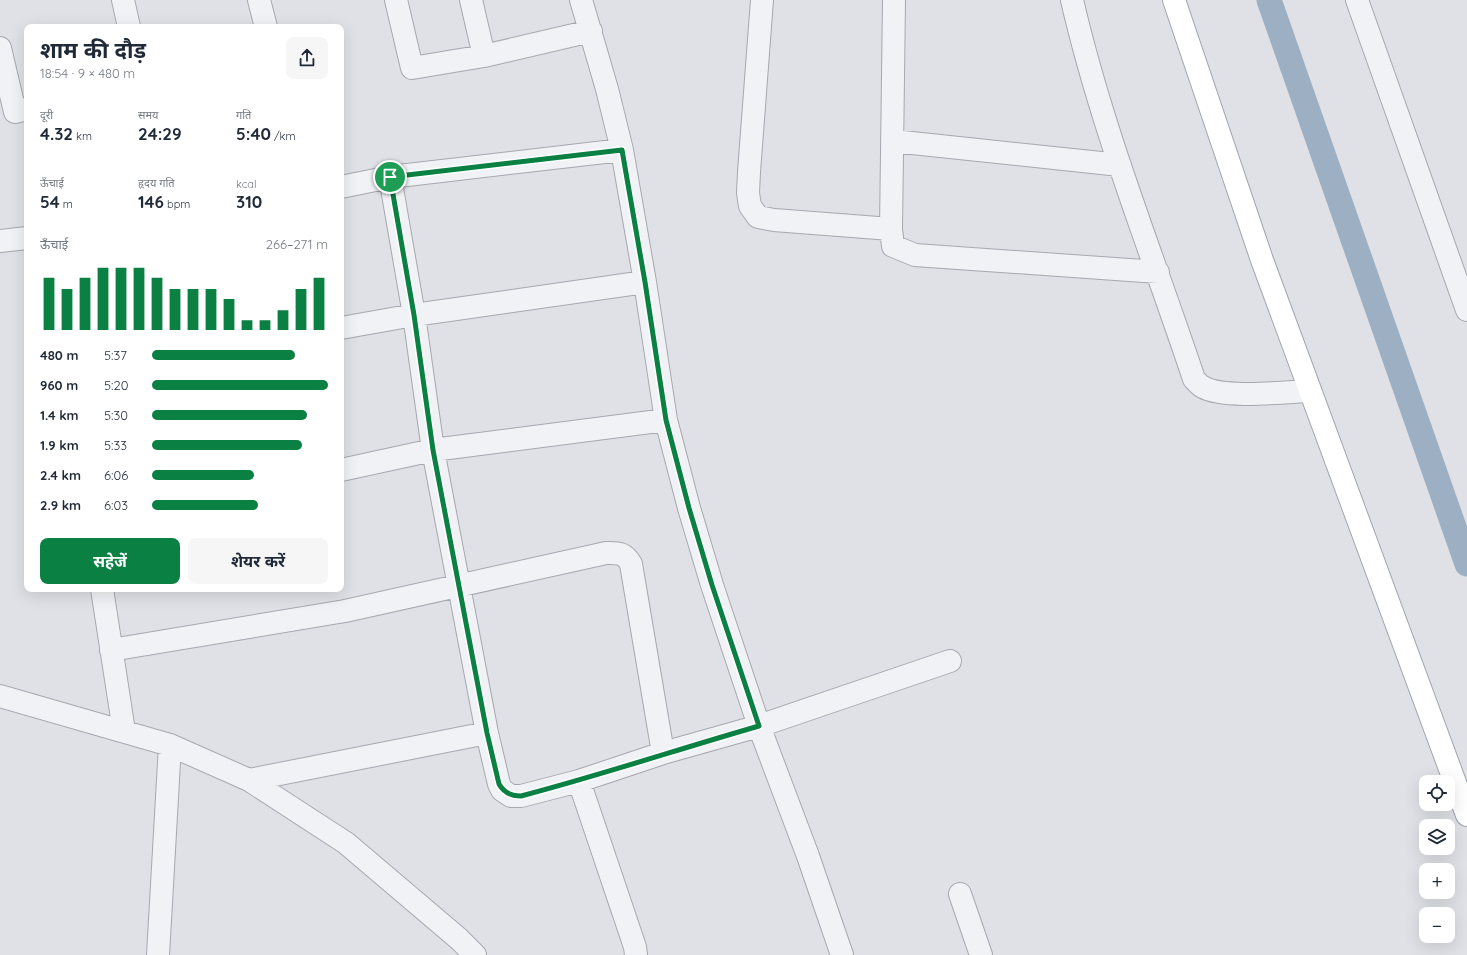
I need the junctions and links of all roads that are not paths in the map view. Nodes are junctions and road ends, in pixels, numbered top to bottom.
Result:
1 (123, 0) edge
2 (259, 0) edge
3 (396, 0) edge
4 (471, 0) edge
5 (581, 0) edge
6 (762, 0) edge
7 (894, 0) edge
8 (1072, 0) edge
9 (1174, 0) edge
10 (1357, 0) edge
11 (128, 24) edge
12 (265, 24) edge
13 (591, 31) junction
14 (0, 48) edge
15 (484, 56) junction
16 (24, 110) edge
17 (893, 141) junction
18 (622, 150) junction
19 (1120, 165) junction
20 (390, 177) junction
21 (344, 186) edge
22 (891, 229) junction
23 (24, 238) edge
24 (0, 241) edge
25 (1158, 272) junction
26 (645, 282) junction
27 (1467, 310) edge
28 (414, 315) junction
29 (344, 327) edge
30 (1310, 391) junction
31 (666, 420) junction
32 (433, 450) junction
33 (344, 469) edge
34 (459, 587) junction
35 (102, 592) edge
36 (111, 650) junction
37 (950, 661) dead end
38 (0, 696) edge
39 (759, 726) junction
40 (124, 731) junction
41 (487, 733) junction
42 (170, 745) junction
43 (662, 754) junction
44 (248, 780) junction
45 (579, 780) junction
46 (1467, 815) edge
47 (960, 894) dead end
48 (158, 955) edge
49 (475, 955) edge
50 (636, 955) edge
51 (842, 955) edge
52 (981, 955) edge

1 - 11 street
2 - 12 street
3 - 15 street
4 - 15 street
5 - 13 street
6 - 22 street
7 - 17 street
8 - 19 street
9 - 30 main road
10 - 27 street
13 - 15 street
13 - 18 street
14 - 16 street
17 - 19 street
17 - 22 street
18 - 20 street
18 - 26 street
19 - 25 street
20 - 21 street
20 - 28 street
22 - 25 street
23 - 24 street
25 - 30 street
26 - 28 street
26 - 31 street
28 - 29 street
28 - 32 street
30 - 46 main road
31 - 32 street
31 - 39 street
32 - 33 street
32 - 34 street
34 - 36 street
34 - 41 street
34 - 43 street
35 - 36 street
36 - 40 street
37 - 39 street
38 - 40 street
39 - 43 street
39 - 51 street
40 - 42 street
41 - 44 street
41 - 45 street
42 - 44 street
42 - 48 street
43 - 45 street
44 - 49 street
45 - 50 street
47 - 52 street

